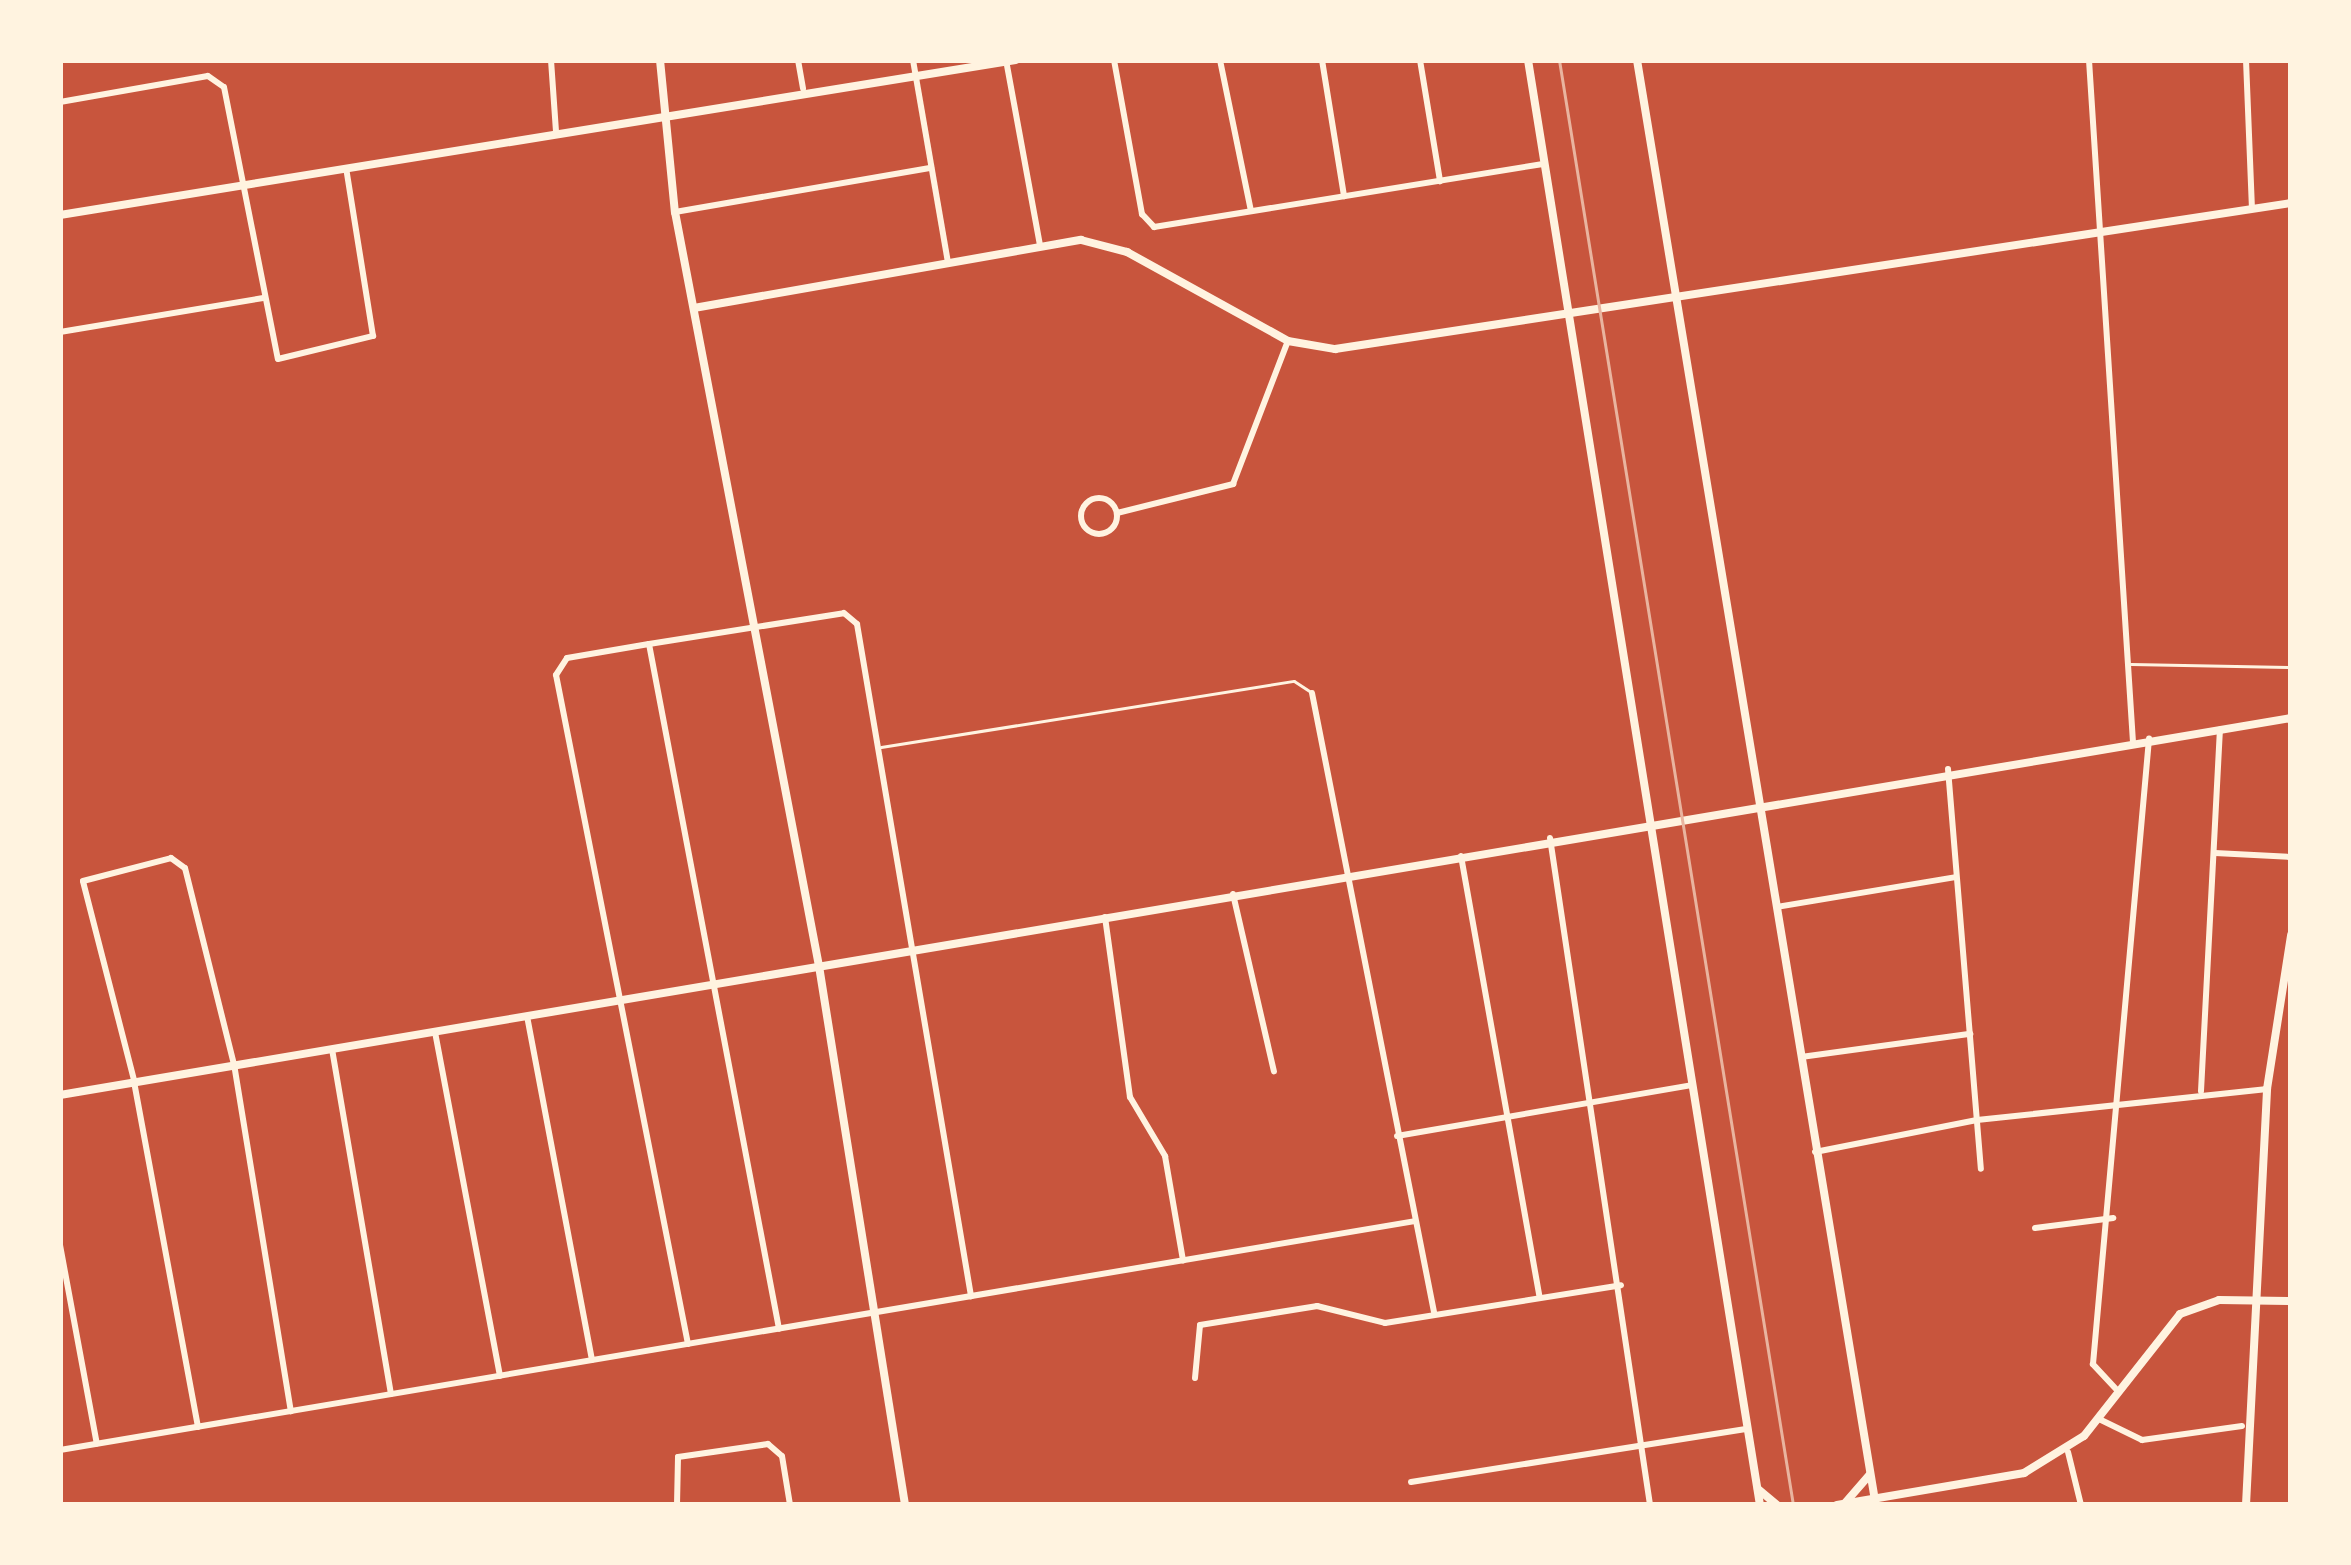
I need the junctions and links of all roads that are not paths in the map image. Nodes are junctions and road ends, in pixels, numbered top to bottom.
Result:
1 (551, 60) edge
2 (661, 60) edge
3 (798, 60) edge
4 (913, 60) edge
5 (1114, 60) edge
6 (1220, 60) edge
7 (1322, 60) edge
8 (1420, 60) edge
9 (1528, 60) edge
10 (1637, 60) edge
11 (2089, 60) edge
12 (2246, 60) edge
13 (1010, 61) edge
14 (915, 72) junction
15 (803, 89) junction
16 (60, 102) edge
17 (661, 113) junction
18 (556, 132) junction
19 (1543, 164) junction
20 (346, 168) junction
21 (931, 168) junction
22 (1440, 181) junction
23 (242, 185) junction
24 (1344, 196) junction
25 (2291, 202) edge
26 (2252, 208) junction
27 (676, 212) junction
28 (1251, 212) junction
29 (60, 215) edge
30 (2104, 229) junction
31 (1040, 247) junction
32 (948, 263) junction
33 (1676, 292) junction
34 (263, 298) junction
35 (694, 308) junction
36 (1563, 313) junction
37 (60, 332) edge
38 (1288, 341) junction
39 (1117, 513) junction
40 (754, 628) junction
41 (649, 644) junction
42 (2129, 664) junction
43 (2291, 667) edge
44 (1312, 693) joint
45 (2291, 718) edge
46 (2220, 728) junction
47 (2149, 739) junction
48 (2133, 742) junction
49 (878, 748) junction
50 (1948, 770) junction
51 (1758, 802) junction
52 (1648, 821) junction
53 (1550, 838) junction
54 (2215, 853) junction
55 (1461, 855) junction
56 (2291, 856) edge
57 (1342, 874) junction
58 (1956, 877) junction
59 (1233, 894) junction
60 (1773, 907) junction
61 (1105, 916) junction
62 (2291, 935) edge
63 (913, 949) junction
64 (819, 966) junction
65 (718, 980) junction
66 (618, 997) junction
67 (526, 1014) junction
68 (434, 1029) junction
69 (1970, 1034) junction
70 (332, 1046) junction
71 (1798, 1058) junction
72 (233, 1064) junction
73 (1274, 1071) dead end
74 (134, 1080) junction
75 (1692, 1085) junction
76 (2267, 1089) junction
77 (2201, 1091) junction
78 (60, 1095) edge
79 (2120, 1100) junction
80 (1591, 1103) junction
81 (1507, 1117) junction
82 (1977, 1120) junction
83 (1397, 1136) junction
84 (1815, 1152) junction
85 (1981, 1169) dead end
86 (2113, 1219) junction
87 (1414, 1221) junction
88 (2035, 1228) dead end
89 (60, 1245) edge
90 (1183, 1260) junction
91 (1621, 1285) junction
92 (970, 1296) junction
93 (1539, 1296) junction
94 (2251, 1301) junction
95 (2291, 1301) edge
96 (1434, 1312) junction
97 (873, 1313) junction
98 (779, 1329) junction
99 (688, 1344) junction
100 (592, 1360) junction
101 (500, 1376) junction
102 (1195, 1378) dead end
103 (2116, 1388) junction
104 (391, 1394) junction
105 (291, 1411) junction
106 (2099, 1419) junction
107 (2242, 1426) junction
108 (198, 1427) junction
109 (1746, 1429) junction
110 (97, 1444) junction
111 (1642, 1446) junction
112 (60, 1450) edge
113 (2068, 1452) junction
114 (1870, 1474) junction
115 (1411, 1482) dead end
116 (1757, 1488) junction
117 (1875, 1501) junction
118 (1840, 1504) edge
119 (398, 1505) edge
120 (462, 1505) edge
121 (677, 1505) edge
122 (790, 1505) edge
123 (905, 1505) edge
124 (1650, 1505) edge
125 (1760, 1505) edge
126 (1777, 1505) edge
127 (2081, 1505) edge
128 (2246, 1505) edge

1 - 18 street
2 - 17 street
3 - 15 street
4 - 14 street
5 - 28 street
6 - 28 street
7 - 24 street
8 - 22 street
9 - 19 street
10 - 33 street
11 - 30 street
12 - 26 street
13 - 14 street
13 - 31 street
14 - 15 street
14 - 21 street
15 - 17 street
16 - 23 street
17 - 18 street
17 - 27 street
18 - 20 street
19 - 22 street
19 - 36 street
20 - 23 street
20 - 34 street
21 - 27 street
21 - 32 street
22 - 24 street
23 - 29 street
23 - 34 street
24 - 28 street
25 - 26 street
26 - 30 street
27 - 35 street
30 - 33 street
30 - 42 street
31 - 32 street
31 - 38 street
32 - 35 street
33 - 36 street
33 - 51 street
34 - 37 street
35 - 40 street
36 - 38 street
36 - 52 street
38 - 39 street
39 - 39 street
40 - 41 street
40 - 49 street
40 - 64 street
41 - 65 street
41 - 66 street
42 - 43 lane
42 - 48 street
44 - 49 lane
44 - 57 street
45 - 46 street
46 - 47 street
46 - 54 street
47 - 48 street
47 - 79 street
48 - 50 street
49 - 63 street
50 - 51 street
50 - 58 street
51 - 52 street
51 - 60 street
52 - 53 street
52 - 75 street
53 - 55 street
53 - 80 street
54 - 56 street
54 - 77 street
55 - 57 street
55 - 81 street
57 - 59 street
57 - 83 street
58 - 60 street
58 - 69 street
59 - 61 street
59 - 73 street
60 - 71 street
61 - 63 street
61 - 90 street
62 - 76 street
63 - 64 street
63 - 92 street
64 - 65 street
64 - 97 street
65 - 66 street
65 - 98 street
66 - 67 street
66 - 99 street
67 - 68 street
67 - 100 street
68 - 70 street
68 - 101 street
69 - 71 street
69 - 82 street
70 - 72 street
70 - 104 street
71 - 84 street
72 - 74 street
72 - 74 street
72 - 105 street
74 - 78 street
74 - 108 street
75 - 80 street
75 - 109 street
76 - 77 street
76 - 94 street
77 - 79 street
79 - 82 street
79 - 86 street
80 - 81 street
80 - 91 street
81 - 83 street
81 - 93 street
82 - 84 street
82 - 85 street
83 - 87 street
84 - 114 street
86 - 88 street
86 - 103 street
87 - 90 street
87 - 96 street
89 - 110 street
90 - 92 street
91 - 93 street
91 - 111 street
92 - 97 street
93 - 96 street
94 - 95 street
94 - 103 street
94 - 107 street
96 - 102 street
97 - 98 street
97 - 123 street
98 - 99 street
99 - 100 street
100 - 101 street
101 - 104 street
103 - 106 street
104 - 105 street
105 - 108 street
106 - 107 street
106 - 113 street
107 - 128 street
108 - 110 street
109 - 111 street
109 - 116 street
110 - 112 street
111 - 115 street
111 - 124 street
113 - 117 street
113 - 127 street
114 - 117 street
114 - 118 street
116 - 125 street
116 - 126 street
117 - 118 street
119 - 120 street
121 - 122 street

